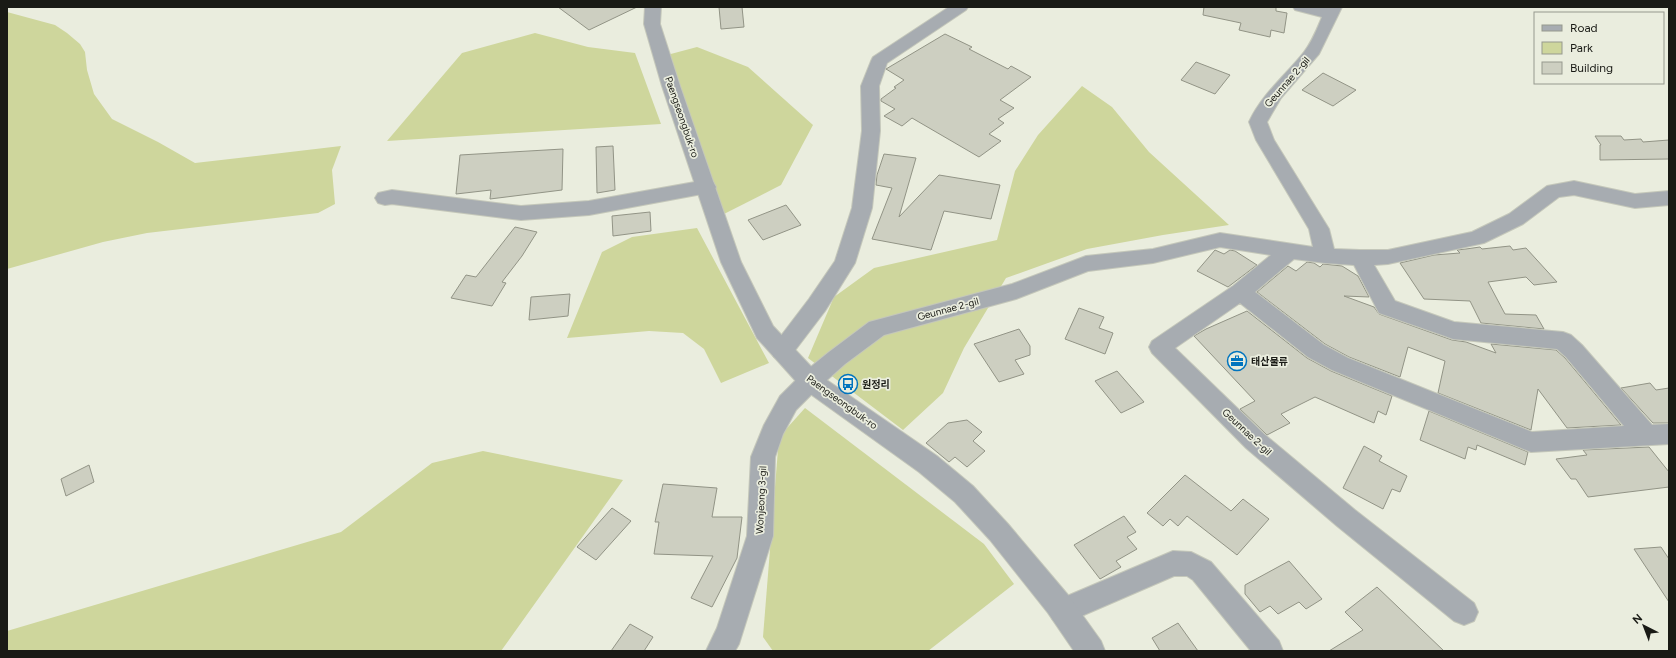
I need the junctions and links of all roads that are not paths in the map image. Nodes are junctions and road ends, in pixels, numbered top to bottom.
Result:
1 (653, 7) edge
2 (960, 7) edge
3 (1301, 7) edge
4 (1332, 10) edge
5 (706, 187) junction
6 (384, 198) dead end
7 (1669, 198) edge
8 (1288, 251) junction
9 (1325, 256) junction
10 (1360, 258) junction
11 (1241, 292) junction
12 (782, 351) junction
13 (810, 381) junction
14 (1669, 434) edge
15 (1646, 435) junction
16 (1063, 611) junction
17 (1464, 612) dead end
18 (720, 651) edge
19 (1091, 651) edge
20 (1269, 651) edge

1 - 5 street, Paengseongbuk-ro
2 - 12 street
3 - 4 street, Geunnae 2-gil
4 - 9 street, Geunnae 2-gil
5 - 6 street
5 - 12 street, Paengseongbuk-ro
7 - 10 street, Geunnae 2-gil
8 - 9 street, Geunnae 2-gil
8 - 11 street, Geunnae 2-gil
8 - 13 street, Geunnae 2-gil
9 - 10 street, Geunnae 2-gil
10 - 15 street
11 - 15 street
11 - 17 street, Geunnae 2-gil
12 - 13 street, Paengseongbuk-ro
13 - 16 street, Paengseongbuk-ro
13 - 18 street, Wonjeong 3-gil
14 - 15 street
16 - 19 street, Paengseongbuk-ro
16 - 20 street

